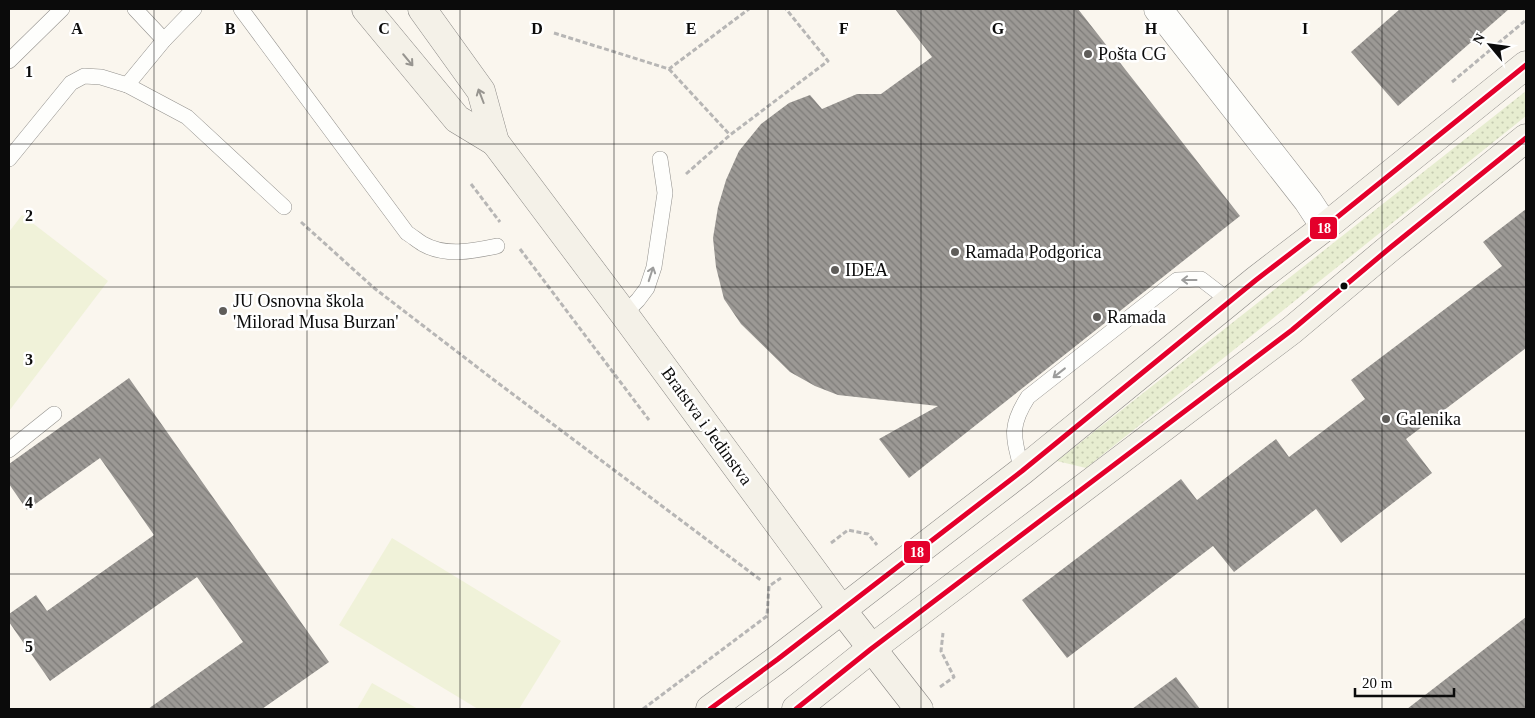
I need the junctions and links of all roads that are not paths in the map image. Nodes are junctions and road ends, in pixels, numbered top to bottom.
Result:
1 (62, 9) edge
2 (135, 9) edge
3 (194, 9) edge
4 (241, 9) edge
5 (366, 9) edge
6 (422, 9) edge
7 (1158, 9) edge
8 (164, 40) junction
9 (9, 60) edge
10 (1526, 65) edge
11 (127, 85) junction
12 (1526, 138) edge
13 (502, 151) junction
14 (9, 159) edge
15 (660, 159) dead end
16 (284, 207) road end
17 (1324, 227) junction
18 (497, 246) dead end
19 (1230, 302) junction
20 (624, 314) junction
21 (54, 414) dead end
22 (9, 450) edge
23 (1022, 471) junction
24 (842, 610) junction
25 (871, 649) junction
26 (710, 709) edge
27 (796, 709) edge
28 (919, 709) edge

1 - 9 lane
2 - 8 lane
3 - 8 lane
4 - 18 lane
5 -> 13 street, Bratstva i Jedinstva
13 -> 6 street, Bratstva i Jedinstva
7 - 17 street
8 - 11 lane
10 - 17 street
11 - 14 lane
11 - 16 lane
12 - 25 street
13 - 20 street, Bratstva i Jedinstva
20 -> 15 lane
17 - 19 street
19 - 23 street
19 -> 23 lane
20 - 24 street, Bratstva i Jedinstva
21 - 22 lane
23 - 24 street
24 - 25 street, Bratstva i Jedinstva
24 - 26 street
25 - 27 street
25 - 28 street, Bratstva i Jedinstva

